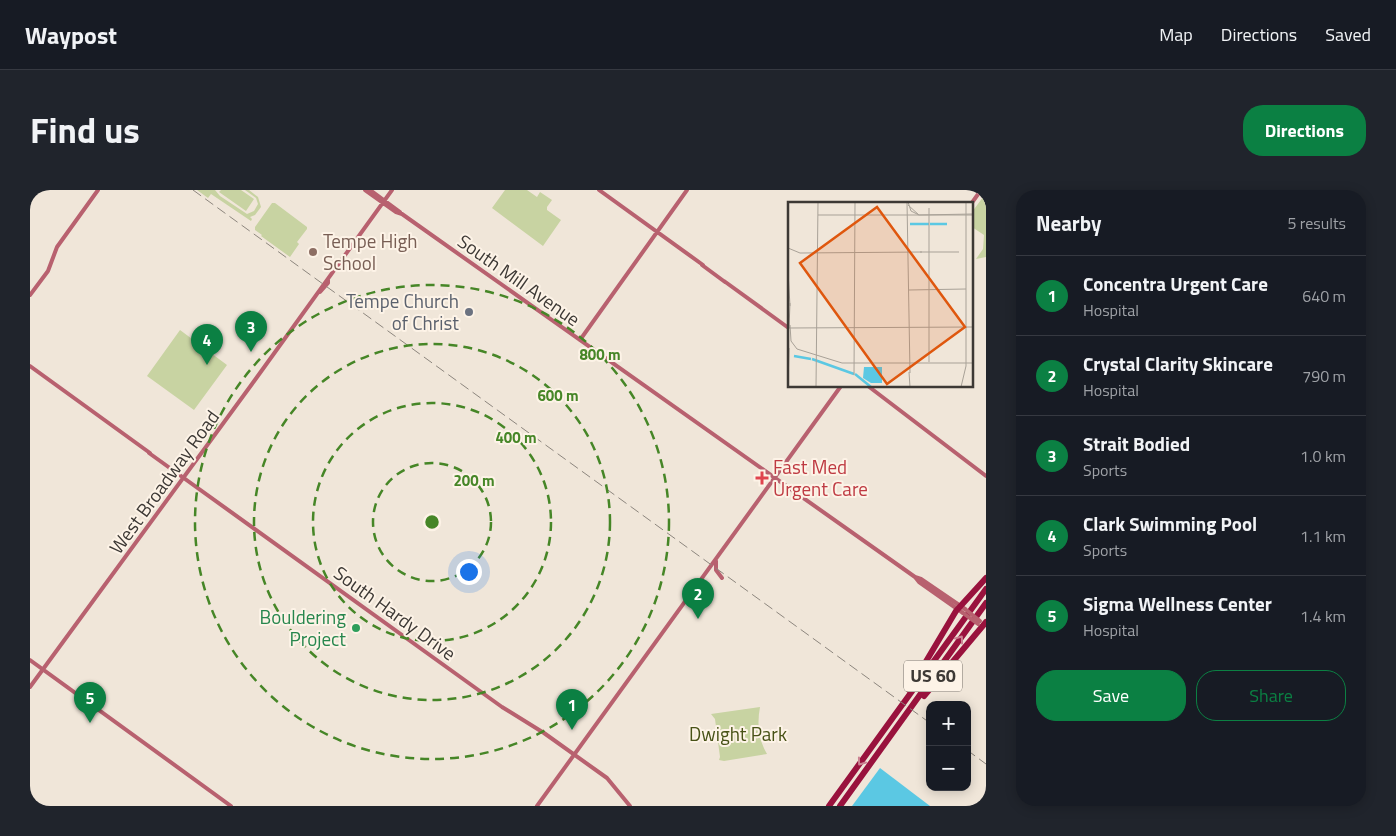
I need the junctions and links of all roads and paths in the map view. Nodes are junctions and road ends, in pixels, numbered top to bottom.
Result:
1 (98, 190) edge
2 (365, 190) edge
3 (370, 190) edge
4 (392, 190) edge
5 (599, 190) edge
6 (687, 190) edge
7 (981, 190) edge
8 (384, 202) junction
9 (972, 202) edge
10 (657, 232) junction
11 (30, 295) edge
12 (788, 328) edge
13 (580, 340) junction
14 (30, 366) edge
15 (840, 388) edge
16 (871, 388) edge
17 (986, 476) edge
18 (184, 478) junction
19 (775, 478) junction
20 (716, 561) junction
21 (722, 578) dead end
22 (986, 578) edge
23 (986, 589) edge
24 (986, 603) edge
25 (961, 609) junction
26 (983, 625) edge
27 (30, 660) edge
28 (43, 670) junction
29 (30, 687) edge
30 (890, 722) junction
31 (881, 750) junction
32 (575, 755) junction
33 (232, 806) edge
34 (538, 806) edge
35 (630, 806) edge
36 (829, 806) edge
37 (840, 806) edge

1 - 11 main road
2 - 8 main road, South Mill Avenue
3 - 8 main road, South Mill Avenue
4 - 8 main road, West Broadway Road
5 - 10 main road
6 - 10 main road
7 - 9 main road
8 - 13 main road, South Mill Avenue
8 - 18 main road, West Broadway Road
10 - 12 main road
10 - 13 main road
13 - 19 main road, South Mill Avenue
14 - 18 main road, South Hardy Drive
15 - 19 main road
16 - 17 main road
18 - 28 main road, West Broadway Road
18 - 32 main road, South Hardy Drive
19 - 20 main road
19 - 25 main road, South Mill Avenue
20 - 21 main road
20 - 32 main road
22 - 25 highway
23 - 30 highway, US 60
31 -> 24 highway, US 60
25 - 26 main road, South Mill Avenue, bridge
25 - 30 highway
26 - 31 highway
27 - 28 main road
28 - 29 main road, West Broadway Road
28 - 33 main road
30 -> 36 highway, US 60
31 - 37 highway, US 60
32 - 34 main road
32 - 35 main road, South Hardy Drive

